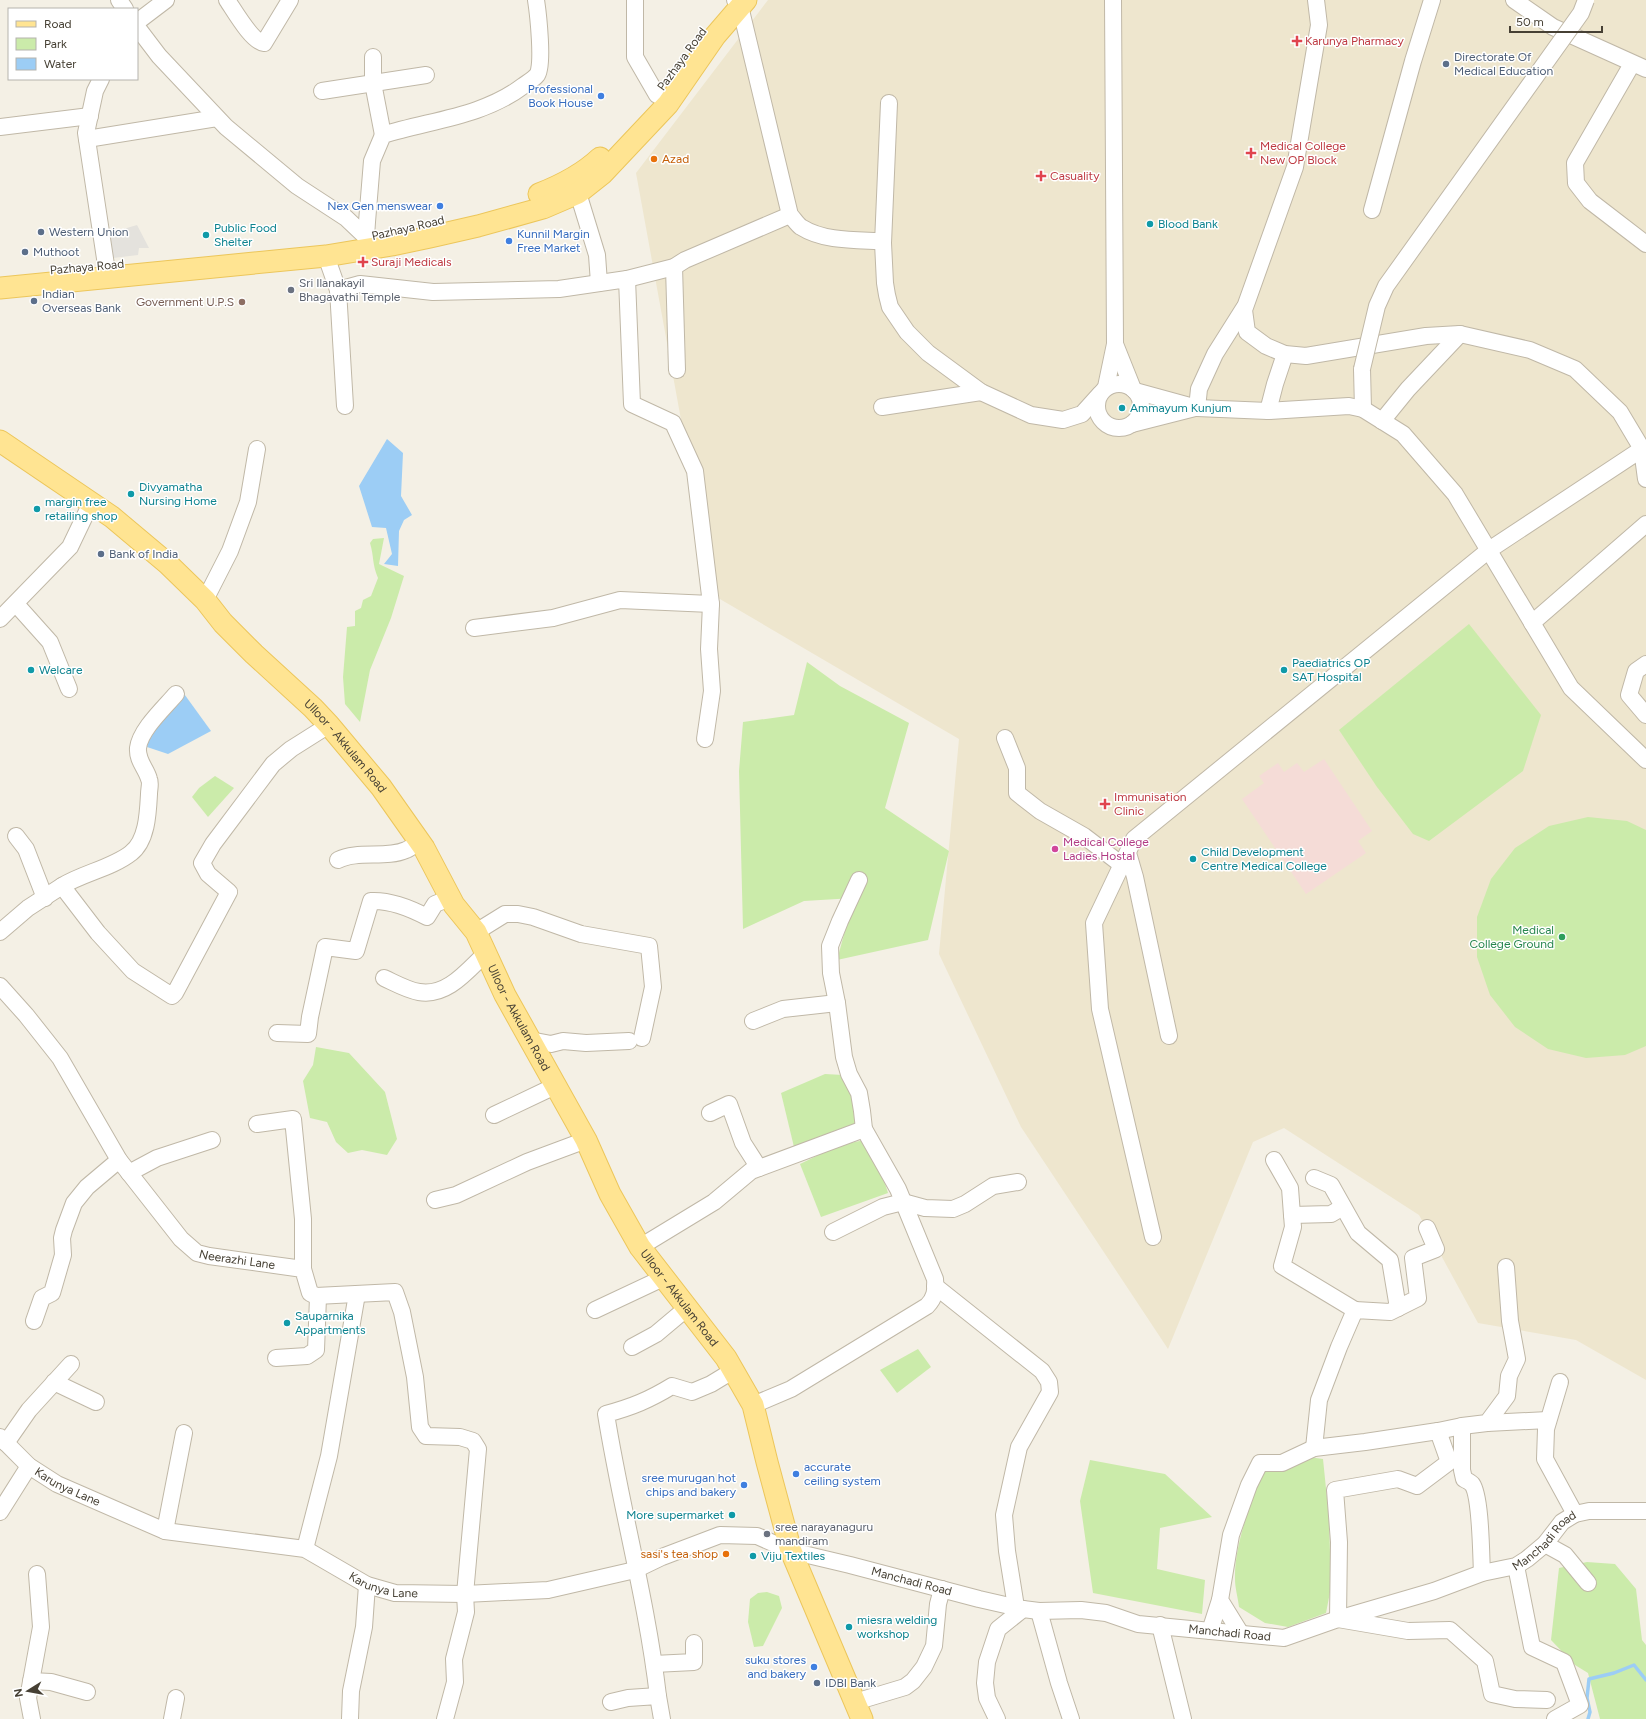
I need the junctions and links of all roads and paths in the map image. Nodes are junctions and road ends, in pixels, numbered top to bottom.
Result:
1 (166, 0) edge
2 (227, 0) edge
3 (290, 0) edge
4 (536, 0) edge
5 (635, 0) edge
6 (1113, 0) edge
7 (1316, 0) edge
8 (1432, 0) edge
9 (1514, 0) edge
10 (1586, 0) edge
11 (737, 1) edge
12 (138, 21) edge
13 (138, 28) edge
14 (372, 57) dead end
15 (1639, 66) edge
16 (426, 75) dead end
17 (100, 80) edge
18 (373, 83) junction
19 (322, 91) dead end
20 (657, 94) junction
21 (889, 103) dead end
22 (90, 116) junction
23 (217, 118) junction
24 (0, 127) edge
25 (383, 135) junction
26 (87, 139) junction
27 (578, 193) junction
28 (1372, 210) dead end
29 (790, 215) junction
30 (367, 243) junction
31 (883, 243) junction
32 (1646, 244) edge
33 (326, 256) junction
34 (106, 265) junction
35 (674, 267) junction
36 (0, 275) edge
37 (627, 279) junction
38 (599, 283) junction
39 (0, 288) edge
40 (338, 290) junction
41 (1244, 308) junction
42 (1460, 334) junction
43 (1115, 344) junction
44 (1285, 354) junction
45 (677, 370) dead end
46 (1103, 390) junction
47 (1134, 390) junction
48 (981, 392) junction
49 (345, 406) dead end
50 (882, 407) dead end
51 (1197, 408) junction
52 (1363, 409) junction
53 (1268, 411) junction
54 (1382, 421) junction
55 (1132, 424) junction
56 (0, 441) edge
57 (257, 449) dead end
58 (1642, 449) junction
59 (1646, 479) edge
60 (91, 503) junction
61 (1646, 524) edge
62 (1489, 550) junction
63 (205, 600) junction
64 (16, 604) junction
65 (711, 604) junction
66 (0, 619) edge
67 (1532, 623) junction
68 (474, 628) dead end
69 (1646, 664) edge
70 (69, 690) dead end
71 (176, 694) dead end
72 (1646, 715) edge
73 (329, 725) junction
74 (1005, 738) dead end
75 (705, 739) dead end
76 (1646, 760) edge
77 (16, 836) dead end
78 (419, 841) junction
79 (1125, 859) junction
80 (338, 860) dead end
81 (859, 880) dead end
82 (62, 886) junction
83 (45, 898) junction
84 (450, 898) junction
85 (0, 932) edge
86 (476, 932) junction
87 (486, 953) junction
88 (384, 978) dead end
89 (0, 986) edge
90 (837, 1003) junction
91 (753, 1021) dead end
92 (277, 1033) dead end
93 (1169, 1036) dead end
94 (530, 1040) junction
95 (555, 1086) junction
96 (710, 1114) dead end
97 (494, 1115) dead end
98 (257, 1124) dead end
99 (864, 1129) junction
100 (212, 1140) dead end
101 (586, 1140) junction
102 (119, 1160) junction
103 (1274, 1160) dead end
104 (759, 1168) junction
105 (129, 1173) junction
106 (1314, 1178) dead end
107 (1018, 1182) dead end
108 (434, 1200) dead end
109 (903, 1202) junction
110 (1343, 1207) junction
111 (1292, 1215) junction
112 (1427, 1228) dead end
113 (834, 1232) dead end
114 (1153, 1237) dead end
115 (640, 1248) junction
116 (1506, 1268) dead end
117 (303, 1269) junction
118 (663, 1278) junction
119 (935, 1286) junction
120 (357, 1294) junction
121 (318, 1296) junction
122 (687, 1308) junction
123 (1398, 1308) junction
124 (595, 1310) dead end
125 (1355, 1310) junction
126 (34, 1321) dead end
127 (632, 1347) dead end
128 (276, 1358) dead end
129 (71, 1364) dead end
130 (734, 1370) junction
131 (54, 1382) junction
132 (1560, 1382) dead end
133 (96, 1402) dead end
134 (753, 1405) junction
135 (1548, 1420) junction
136 (1487, 1423) junction
137 (1462, 1426) junction
138 (1438, 1431) junction
139 (184, 1433) dead end
140 (3, 1440) edge
141 (1314, 1448) junction
142 (30, 1466) junction
143 (0, 1512) edge
144 (1646, 1512) edge
145 (1575, 1514) junction
146 (165, 1531) junction
147 (1545, 1544) junction
148 (305, 1549) junction
149 (791, 1551) junction
150 (1516, 1566) junction
151 (635, 1570) junction
152 (1482, 1573) junction
153 (37, 1574) dead end
154 (1588, 1583) dead end
155 (367, 1585) junction
156 (942, 1589) junction
157 (465, 1594) junction
158 (1220, 1600) junction
159 (1020, 1608) junction
160 (1039, 1611) junction
161 (1338, 1620) junction
162 (1160, 1625) junction
163 (1210, 1631) junction
164 (1241, 1634) junction
165 (694, 1643) dead end
166 (654, 1664) junction
167 (31, 1681) junction
168 (87, 1692) dead end
169 (658, 1696) junction
170 (176, 1698) dead end
171 (1547, 1700) dead end
172 (611, 1702) dead end
173 (859, 1710) edge
174 (32, 1719) edge
175 (172, 1719) edge
176 (350, 1719) edge
177 (445, 1719) edge
178 (662, 1719) edge
179 (997, 1719) edge
180 (1071, 1719) edge
181 (1183, 1719) edge
182 (1554, 1719) edge

1 - 12 street
2 - 3 street
4 - 25 street
5 - 20 street
6 - 43 street
7 - 41 street
8 - 28 street
9 - 15 street
10 - 52 street, bridge
11 - 20 main road, Pazhaya Road
11 - 27 main road
11 - 29 street
13 - 23 street
14 - 18 street
15 - 32 street
16 - 18 street
17 - 22 street
18 - 19 street
18 - 25 street
20 - 30 main road, Pazhaya Road
21 - 31 street
22 - 24 street
22 - 26 street
23 - 26 street
23 - 30 street
25 - 30 street
26 - 34 street
27 - 30 main road
27 - 38 street
29 - 31 street
29 - 35 street
30 - 33 main road
30 - 34 main road, Pazhaya Road
31 - 48 street
33 - 39 main road
33 - 40 street
34 - 36 main road, Pazhaya Road
35 - 37 street
35 - 45 street
37 - 38 street
37 - 65 street
38 - 40 street
40 - 49 street
41 - 44 street
41 - 51 street
42 - 44 street
42 - 54 street
42 - 58 street
43 - 46 street
43 - 47 street
44 - 53 street
46 - 47 street
46 - 48 street
46 - 55 street
47 - 51 street
47 - 55 street
48 - 50 street
51 - 53 street
51 - 55 street
52 - 53 street
52 - 54 street
54 - 62 street
56 - 60 main road, Ulloor - Akkulam Road
57 - 63 street
58 - 59 street
58 - 62 street
60 - 63 main road, Ulloor - Akkulam Road
60 - 64 street
61 - 67 street
62 - 67 street
62 - 79 street
63 - 73 main road, Ulloor - Akkulam Road
64 - 66 street
64 - 70 street
65 - 68 street
65 - 75 street
67 - 76 street
69 - 72 street
71 - 82 street
73 - 78 main road, Ulloor - Akkulam Road
73 - 82 street
74 - 79 street
77 - 83 street
78 - 80 street
78 - 84 main road, Ulloor - Akkulam Road
79 - 93 street
79 - 114 street
81 - 90 street
82 - 83 street
83 - 85 street
84 - 86 main road, Ulloor - Akkulam Road
84 - 92 street
86 - 87 main road, Ulloor - Akkulam Road
86 - 94 street
87 - 88 street
87 - 94 main road, Ulloor - Akkulam Road
89 - 102 street, Neerazhi Lane
90 - 91 street
90 - 99 street
94 - 95 main road, Ulloor - Akkulam Road
95 - 97 street
95 - 101 main road, Ulloor - Akkulam Road
96 - 104 street
98 - 117 street
99 - 104 street
99 - 109 street
100 - 105 street
101 - 108 street
101 - 115 main road, Ulloor - Akkulam Road
102 - 105 street, Neerazhi Lane
102 - 126 street
103 - 111 street
104 - 115 street
105 - 117 street, Neerazhi Lane
106 - 110 street
107 - 109 street
109 - 113 street
109 - 119 street
110 - 111 street
110 - 123 street
111 - 125 street
112 - 123 street
115 - 118 main road, Ulloor - Akkulam Road
116 - 136 street
117 - 121 street
118 - 122 main road, Ulloor - Akkulam Road
118 - 124 street
119 - 134 street
119 - 159 street
120 - 121 street
120 - 148 street
120 - 157 street
121 - 128 street
122 - 127 street
122 - 130 main road, Ulloor - Akkulam Road
123 - 125 street
125 - 141 street
129 - 131 street
130 - 134 main road, Ulloor - Akkulam Road
130 - 151 street
131 - 133 street
131 - 140 street
132 - 135 street
134 - 149 main road, Ulloor - Akkulam Road
135 - 136 street
135 - 145 street
136 - 137 street
137 - 138 street
137 - 152 street
138 - 141 street
138 - 161 street
139 - 146 street
140 - 142 street, Karunya Lane
141 - 158 street
142 - 143 street
142 - 146 street, Karunya Lane
144 - 145 street, Manchadi Road
145 - 147 street, Manchadi Road
146 - 148 street, Karunya Lane
147 - 150 street, Manchadi Road
147 - 154 street
148 - 155 street, Karunya Lane
149 - 151 street, Karunya Lane
149 - 156 street, Manchadi Road
149 - 173 main road, Ulloor - Akkulam Road
150 - 152 street, Manchadi Road
150 - 182 street
151 - 157 street, Karunya Lane
151 - 166 street
152 - 161 street, Manchadi Road
153 - 167 street
155 - 157 street, Karunya Lane
155 - 176 street
156 - 159 street, Manchadi Road
156 - 173 street
157 - 177 street
158 - 163 street
158 - 164 street
159 - 160 street, Manchadi Road
159 - 179 street
160 - 162 street, Manchadi Road
160 - 180 street
161 - 164 street, Manchadi Road
161 - 171 street
162 - 163 street, Manchadi Road
162 - 181 street
163 - 164 street, Manchadi Road
165 - 166 street
166 - 169 street
167 - 168 street
167 - 174 street
169 - 172 street
169 - 178 street
170 - 175 street

